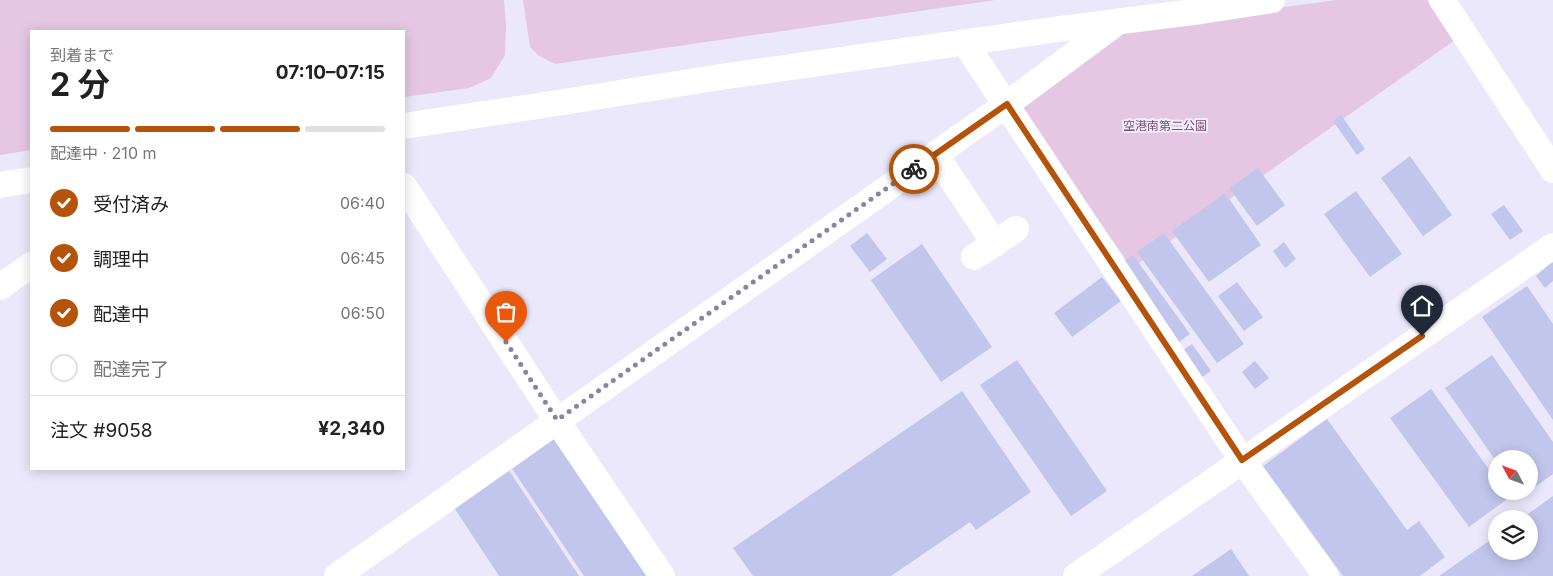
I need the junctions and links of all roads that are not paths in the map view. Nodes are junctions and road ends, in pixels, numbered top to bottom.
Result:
1 (1272, 0) edge
2 (1442, 0) edge
3 (1119, 21) junction
4 (965, 43) junction
5 (1007, 104) junction
6 (405, 126) edge
7 (935, 154) junction
8 (1553, 170) edge
9 (30, 180) edge
10 (0, 185) edge
11 (405, 188) edge
12 (1016, 229) dead end
13 (1553, 246) edge
14 (29, 272) edge
15 (0, 287) edge
16 (557, 420) junction
17 (1242, 460) junction
18 (337, 576) edge
19 (662, 576) edge
20 (1076, 576) edge
21 (1326, 576) edge

1 - 3 street
2 - 8 street
3 - 4 street
3 - 5 street
4 - 5 street
4 - 6 street
5 - 7 street
5 - 17 street
7 - 12 street
7 - 16 street
9 - 10 street
11 - 16 street
13 - 17 street
14 - 15 street
16 - 18 street
16 - 19 street
17 - 20 street
17 - 21 street

